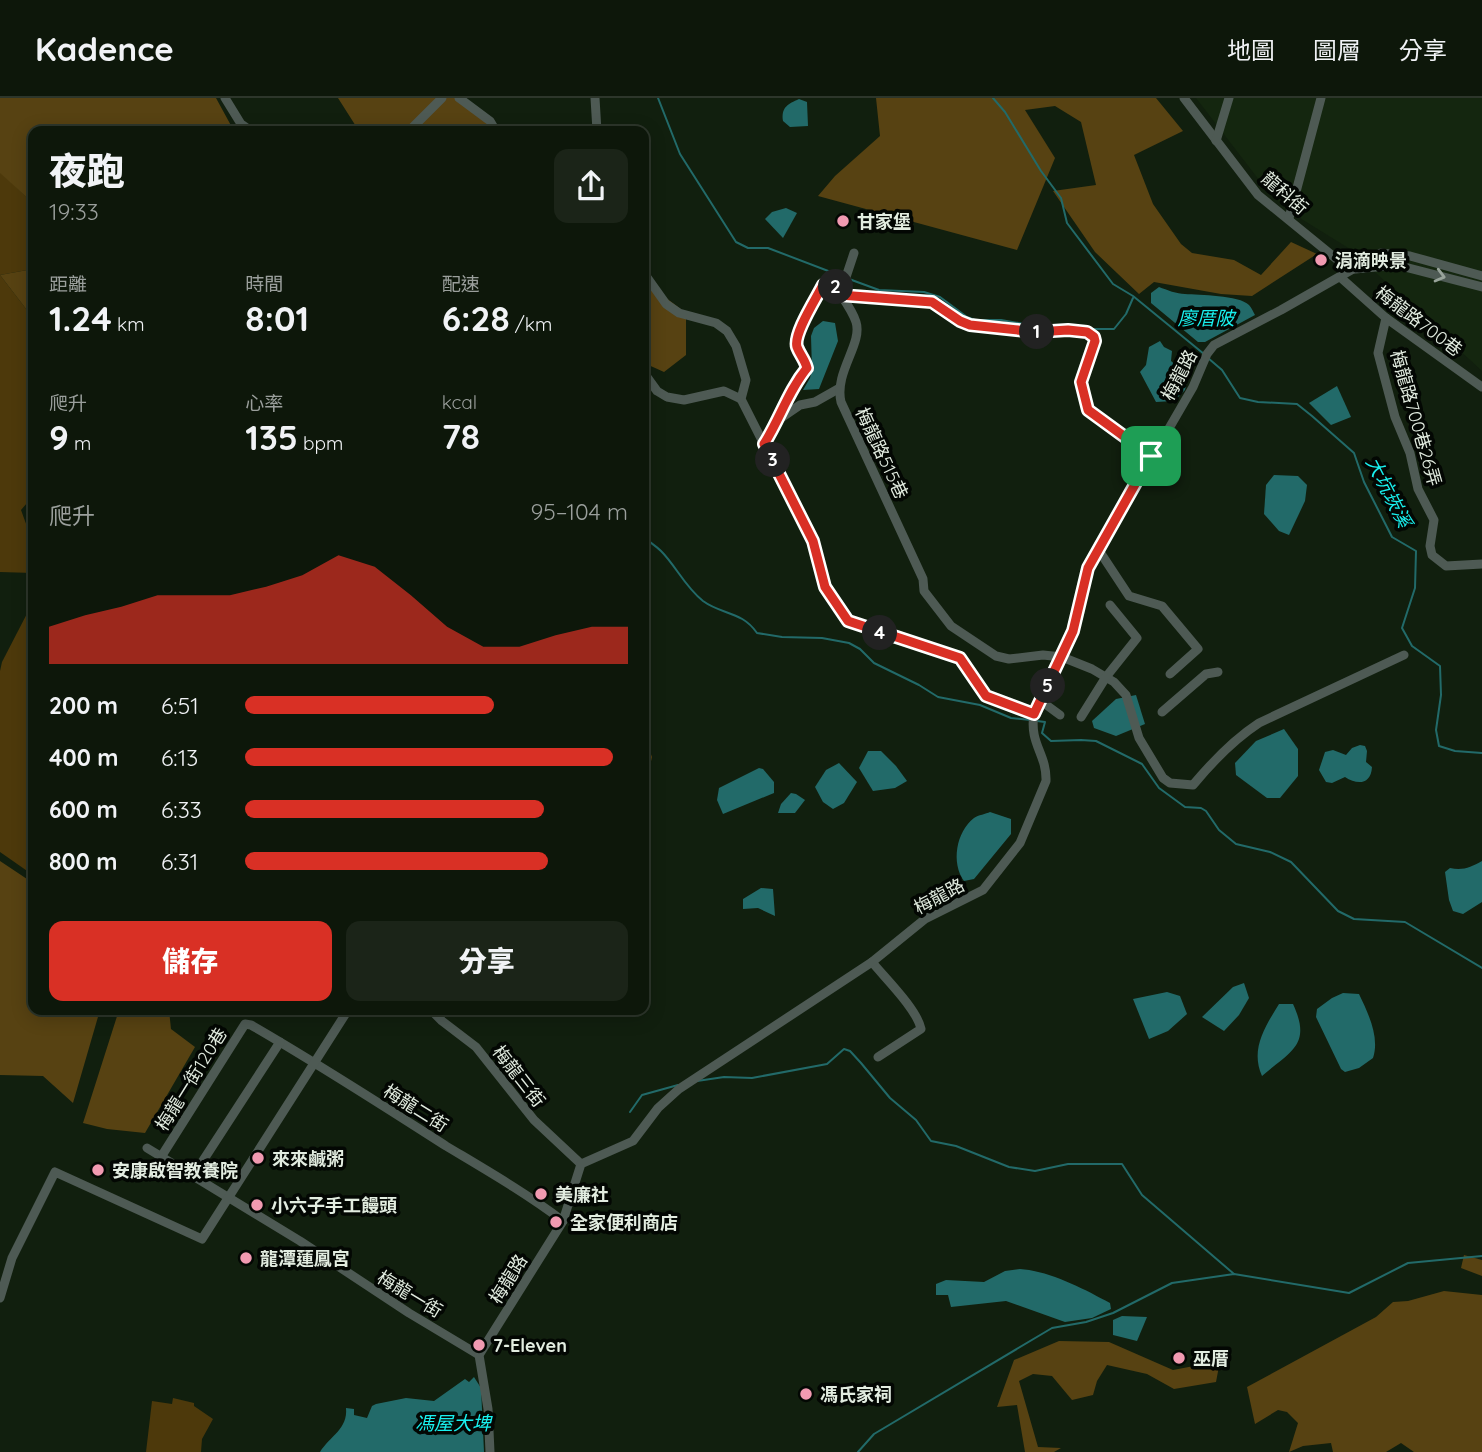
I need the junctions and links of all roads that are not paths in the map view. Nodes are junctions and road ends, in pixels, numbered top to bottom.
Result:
1 (225, 98) edge
2 (442, 98) edge
3 (459, 98) edge
4 (595, 98) edge
5 (1184, 98) edge
6 (1229, 98) edge
7 (1321, 98) edge
8 (244, 126) edge
9 (414, 126) edge
10 (493, 126) edge
11 (597, 126) edge
12 (1216, 141) junction
13 (1289, 218) junction
14 (854, 253) dead end
15 (1350, 270) junction
16 (1482, 276) edge
17 (1340, 277) junction
18 (649, 280) edge
19 (1482, 287) edge
20 (840, 295) junction
21 (1386, 318) junction
22 (649, 380) edge
23 (1482, 387) edge
24 (838, 389) junction
25 (741, 399) junction
26 (779, 419) junction
27 (764, 444) junction
28 (1151, 456) junction
29 (1098, 549) junction
30 (1482, 564) edge
31 (1110, 605) dead end
32 (1404, 654) dead end
33 (1062, 657) junction
34 (1218, 672) dead end
35 (1170, 674) dead end
36 (1106, 677) junction
37 (1041, 701) junction
38 (1162, 712) dead end
39 (1060, 715) dead end
40 (1081, 717) dead end
41 (1034, 718) junction
42 (872, 962) junction
43 (345, 1015) edge
44 (436, 1015) edge
45 (251, 1024) joint
46 (281, 1042) junction
47 (878, 1057) dead end
48 (314, 1061) junction
49 (147, 1148) dead end
50 (162, 1157) junction
51 (581, 1164) junction
52 (193, 1176) junction
53 (229, 1197) junction
54 (563, 1221) junction
55 (0, 1298) edge
56 (479, 1355) junction
57 (490, 1452) edge

1 - 8 street
2 - 9 street
3 - 10 street
4 - 11 street
5 - 12 street, 龍科街
6 - 12 street
7 - 13 street
12 - 13 street, 龍科街
13 - 15 street, 龍科街
14 - 20 street
15 - 16 street, 梅龍路
15 - 17 street, 梅龍路
15 -> 19 street
17 - 21 street, 梅龍路700巷
17 - 28 street, 梅龍路
18 - 25 street
20 - 24 street
20 - 26 street
20 - 28 street
21 - 23 street, 梅龍路700巷
21 - 30 street, 梅龍路700巷26弄
22 - 25 street
24 - 26 street
24 - 33 street, 梅龍路515巷
25 - 27 street
26 - 27 street
27 - 41 street
28 - 29 street, 梅龍路
29 - 33 street, 梅龍路
29 - 35 street
31 - 36 street
32 - 36 street, 梅龍路515巷
33 - 36 street, 梅龍路515巷
33 - 37 street, 梅龍路
34 - 38 street
36 - 40 street
37 - 39 street
37 - 41 street, 梅龍路
41 - 42 street, 梅龍路
42 - 47 street
42 - 51 street, 梅龍路
43 - 48 street
44 - 51 street, 梅龍三街
45 - 46 street, 梅龍二街
45 - 50 street, 梅龍一街120巷
46 - 48 street, 梅龍二街
46 - 52 street
48 - 53 street
48 - 54 street, 梅龍二街
49 - 50 street, 梅龍一街
50 - 52 street, 梅龍一街
51 - 54 street, 梅龍路
52 - 53 street, 梅龍一街
53 - 55 street
53 - 56 street, 梅龍一街
54 - 56 street, 梅龍路
56 - 57 street

